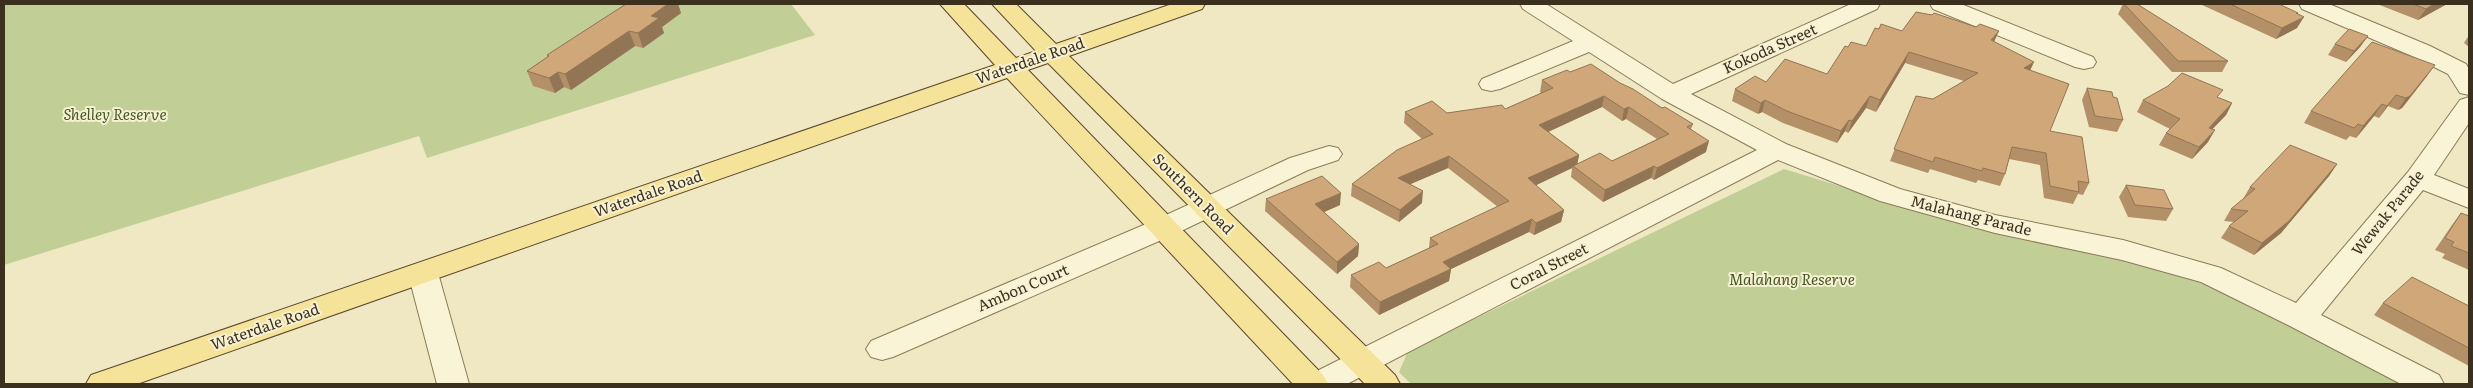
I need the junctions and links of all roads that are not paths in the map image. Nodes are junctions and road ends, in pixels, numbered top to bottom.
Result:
1 (951, 4) edge
2 (1003, 4) edge
3 (1194, 4) edge
4 (1531, 4) edge
5 (1869, 4) edge
6 (1941, 4) edge
7 (2310, 4) edge
8 (1590, 43) junction
9 (1052, 54) junction
10 (2084, 62) dead end
11 (1010, 69) junction
12 (1491, 84) dead end
13 (2469, 88) edge
14 (1671, 94) junction
15 (2469, 104) edge
16 (1777, 150) junction
17 (1329, 154) dead end
18 (2418, 178) junction
19 (2469, 199) edge
20 (1207, 207) junction
21 (1163, 228) junction
22 (423, 272) junction
23 (2301, 318) junction
24 (882, 349) dead end
25 (1362, 362) junction
26 (102, 384) edge
27 (453, 384) edge
28 (1312, 384) edge
29 (1320, 384) edge
30 (1384, 384) edge
31 (2428, 384) edge

1 - 11 main road
2 - 9 main road, Southern Road
3 - 9 main road, Waterdale Road
4 - 8 street, Malahang Parade
5 - 14 street, Kokoda Street
6 - 10 street
7 - 13 street
8 - 12 street
8 - 14 street, Malahang Parade
9 - 11 main road, Waterdale Road
9 - 20 main road, Southern Road
11 - 21 main road
11 - 22 main road, Waterdale Road
14 - 16 street, Malahang Parade
15 - 18 street, Wewak Parade
16 - 23 street, Malahang Parade
16 - 25 street, Coral Street
17 - 20 street, Ambon Court
18 - 19 street
18 - 23 street, Wewak Parade
20 - 21 street, Ambon Court
20 - 25 main road, Southern Road
21 - 24 street, Ambon Court
21 - 28 main road
22 - 26 main road, Waterdale Road
22 - 27 street
23 - 31 street, Malahang Parade
25 - 29 street, Coral Street
25 - 30 main road, Southern Road

